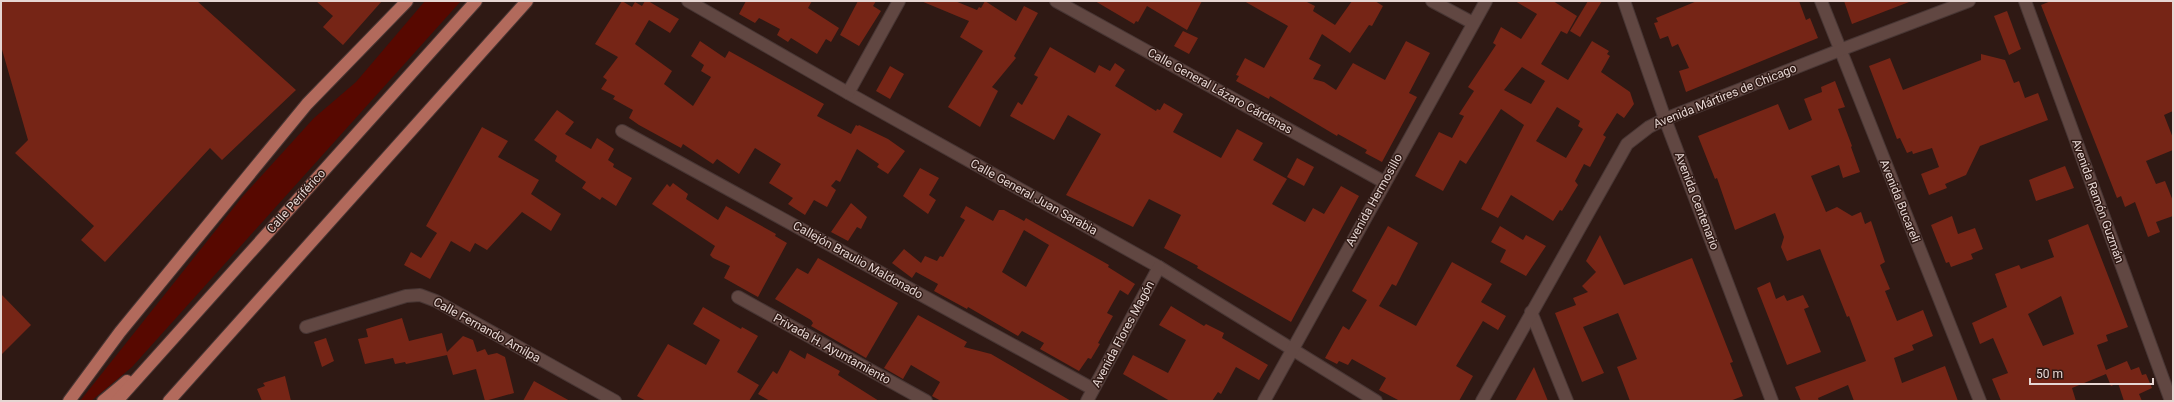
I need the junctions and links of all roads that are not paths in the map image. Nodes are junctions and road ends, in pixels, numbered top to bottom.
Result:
1 (407, 1) edge
2 (476, 1) edge
3 (527, 1) edge
4 (688, 1) edge
5 (899, 1) edge
6 (1056, 1) edge
7 (1432, 1) edge
8 (1486, 1) edge
9 (1624, 1) edge
10 (1821, 1) edge
11 (1969, 1) edge
12 (2026, 1) edge
13 (1473, 23) junction
14 (1840, 50) junction
15 (848, 93) junction
16 (1665, 119) junction
17 (622, 131) dead end
18 (1384, 182) junction
19 (1159, 268) junction
20 (738, 297) dead end
21 (1532, 312) junction
22 (306, 327) dead end
23 (1293, 350) junction
24 (155, 357) junction
25 (1094, 389) junction
26 (69, 401) edge
27 (103, 401) edge
28 (117, 401) edge
29 (169, 401) edge
30 (615, 401) edge
31 (926, 401) edge
32 (1087, 401) edge
33 (1264, 401) edge
34 (1376, 401) edge
35 (1482, 401) edge
36 (1567, 401) edge
37 (1772, 401) edge
38 (1980, 401) edge
39 (2171, 401) edge

1 - 26 highway
2 - 24 highway, Calle Periférico
3 - 29 highway
4 - 15 street, Calle General Juan Sarabia
5 - 15 street
6 - 18 street, Calle General Lázaro Cárdenas
7 - 13 street
8 - 13 street, Avenida Hermosillo
9 - 16 street, Avenida Centenario
10 - 14 street, Avenida Bucareli
11 - 14 street, Avenida Mártires de Chicago
12 - 39 street, Avenida Ramón Guzmán
13 - 18 street, Avenida Hermosillo
14 - 16 street, Avenida Mártires de Chicago
14 - 38 street, Avenida Bucareli
15 - 19 street, Calle General Juan Sarabia
16 - 21 street, Avenida Mártires de Chicago
16 - 37 street, Avenida Centenario
17 - 25 street, Callejón Braulio Maldonado
18 - 23 street, Avenida Hermosillo
19 - 23 street, Calle General Juan Sarabia
19 - 25 street, Avenida Flores Magón
20 - 31 street, Privada H. Ayuntamiento
21 - 35 street, Avenida Mártires de Chicago
21 - 36 street
22 - 30 street, Calle Fernando Amilpa
23 - 33 street, Avenida Hermosillo
23 - 34 street, Calle General Juan Sarabia
24 - 27 highway
24 - 28 highway, Calle Periférico
25 - 32 street, Avenida Flores Magón

